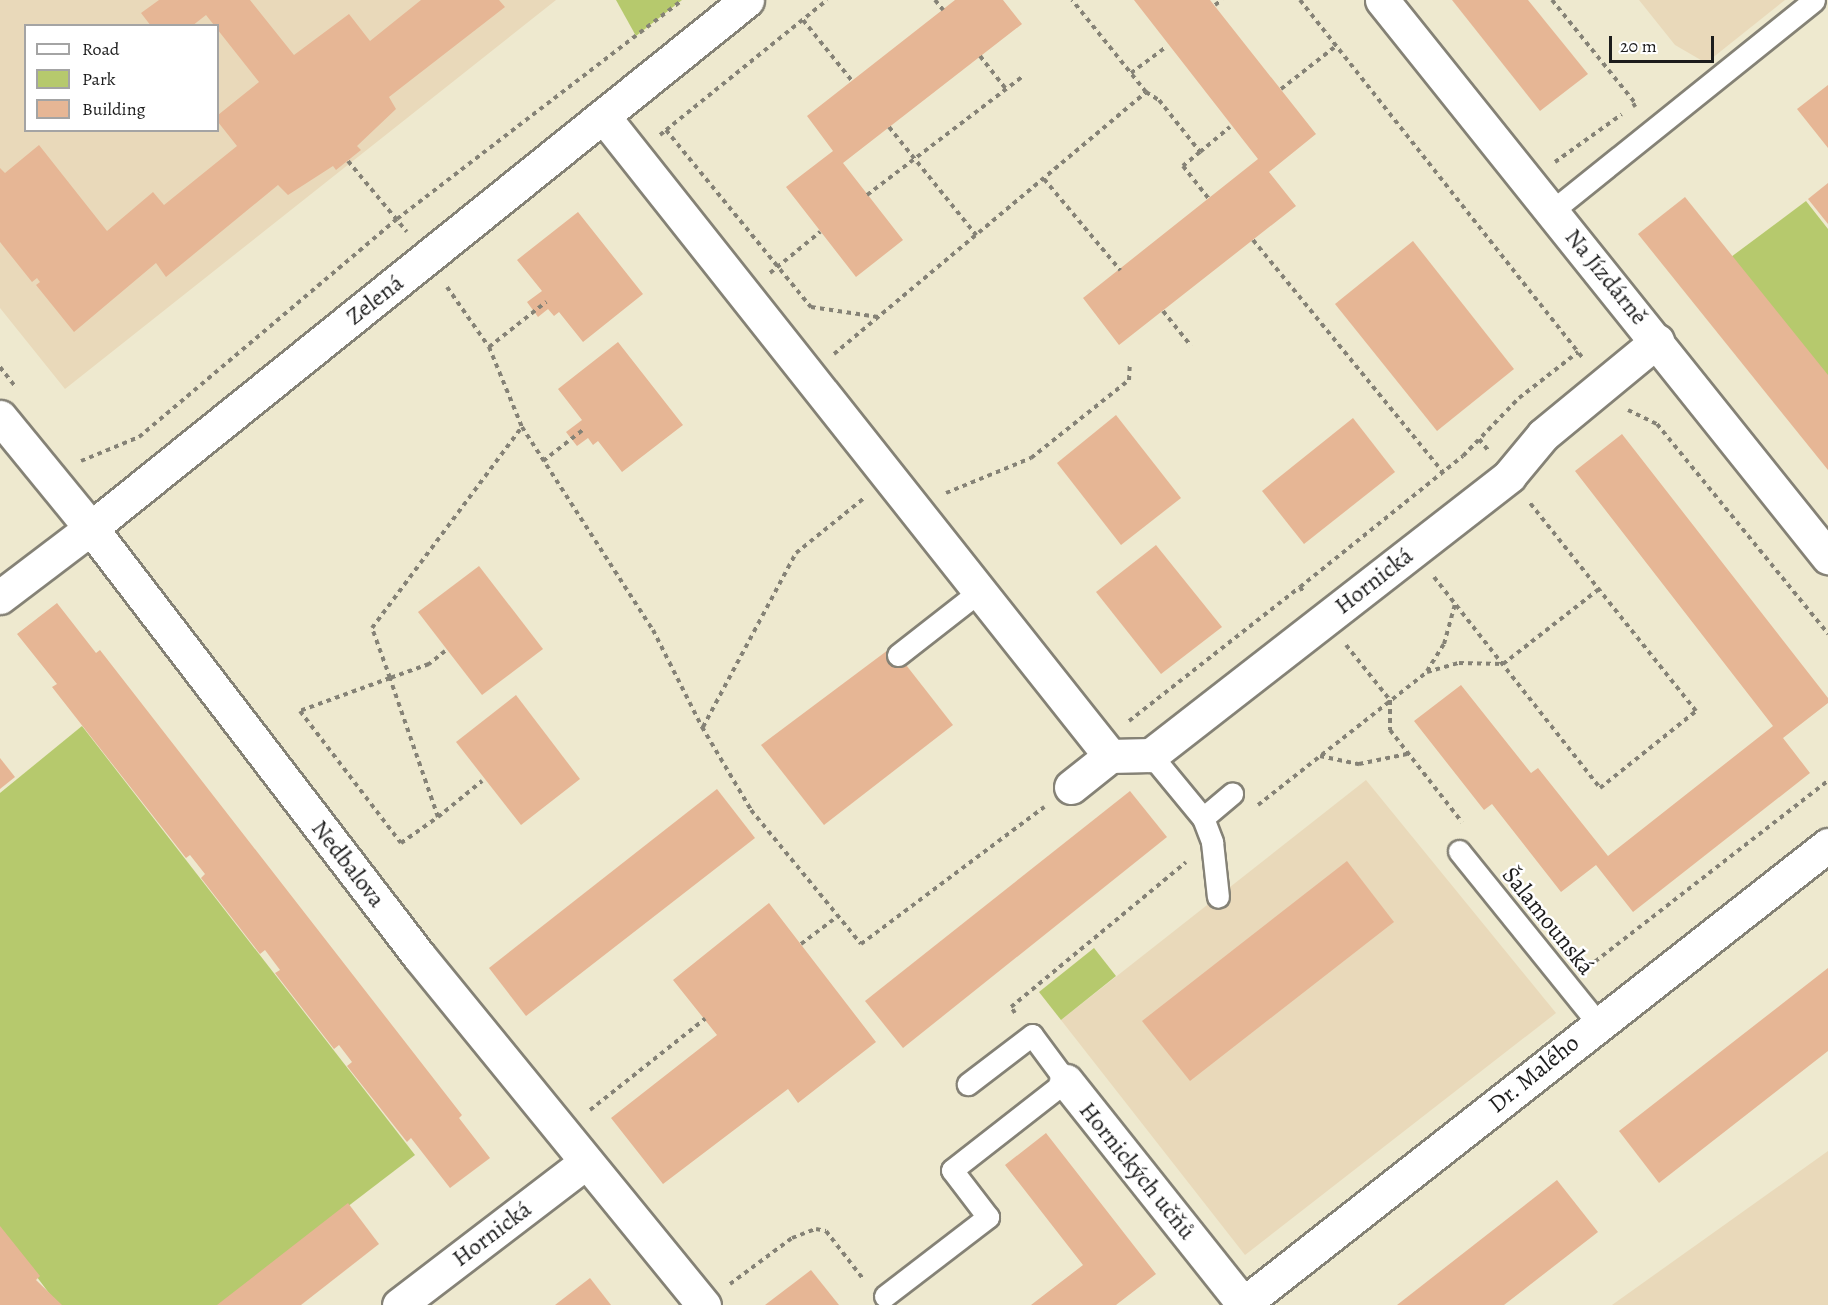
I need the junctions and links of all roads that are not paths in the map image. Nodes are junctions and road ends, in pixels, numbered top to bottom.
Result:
1 (1382, 0) edge
2 (1814, 0) edge
3 (744, 1) edge
4 (603, 116) junction
5 (1552, 211) junction
6 (1657, 341) junction
7 (0, 417) edge
8 (91, 528) junction
9 (1828, 557) edge
10 (980, 591) junction
11 (0, 597) edge
12 (898, 655) dead end
13 (1105, 750) junction
14 (1151, 755) junction
15 (1071, 787) road end
16 (1232, 794) dead end
17 (1203, 818) junction
18 (1828, 845) edge
19 (1458, 851) dead end
20 (1218, 897) dead end
21 (1598, 1023) junction
22 (1066, 1082) junction
23 (968, 1084) dead end
24 (585, 1163) junction
25 (885, 1296) road end
26 (703, 1304) edge
27 (399, 1305) edge
28 (1244, 1305) edge

1 - 5 street, Na Jízdárně
2 - 5 lane
3 - 4 street, Zelená
4 - 8 street, Zelená
4 - 10 street
5 - 6 street, Na Jízdárně
6 - 9 street, Na Jízdárně
6 - 14 street, Hornická
7 - 8 street, Nedbalova
8 - 11 street, Zelená
8 - 24 street, Nedbalova
10 - 12 lane
10 - 13 street
13 - 14 street
13 - 15 street
14 - 17 lane
16 - 17 lane
17 - 20 lane
18 - 21 street, Dr. Malého
19 - 21 lane, Šalamounská
21 - 28 street, Dr. Malého
22 - 23 lane, Hornických učňů
22 - 25 lane
22 - 28 street, Hornických učňů
24 - 26 street, Nedbalova
24 - 27 street, Hornická

